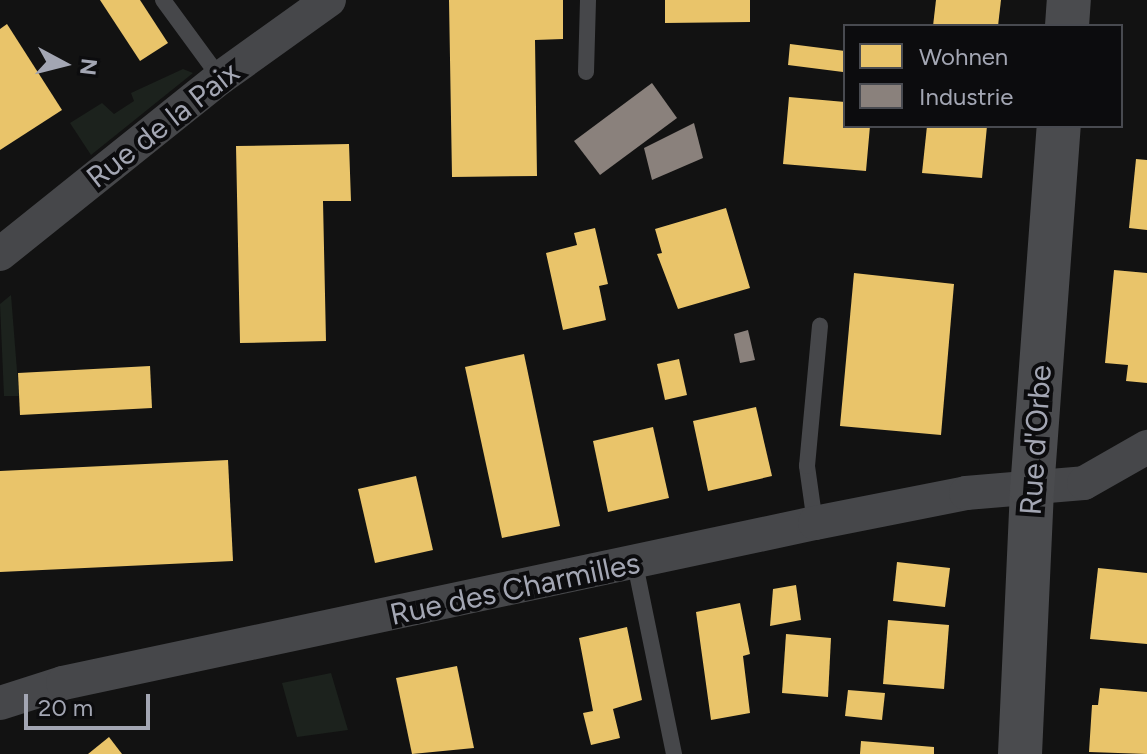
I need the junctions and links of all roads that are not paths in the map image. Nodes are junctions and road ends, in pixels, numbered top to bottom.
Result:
1 (163, 0) edge
2 (329, 0) edge
3 (588, 0) edge
4 (1069, 0) edge
5 (1067, 24) edge
6 (586, 72) dead end
7 (220, 78) junction
8 (1059, 128) edge
9 (0, 254) edge
10 (820, 326) dead end
11 (1147, 447) edge
12 (1032, 490) junction
13 (815, 523) junction
14 (635, 564) junction
15 (0, 703) edge
16 (674, 754) edge
17 (1020, 754) edge

1 - 7 lane
2 - 7 street, Rue de la Paix
3 - 6 lane
4 - 5 main road
7 - 9 street, Rue de la Paix
8 - 12 main road, Rue d'Orbe
10 - 13 lane
11 - 12 street, Rue des Charmilles
12 - 13 street, Rue des Charmilles
12 - 17 main road, Rue d'Orbe
13 - 14 street, Rue des Charmilles
14 - 15 street, Rue des Charmilles
14 - 16 lane

